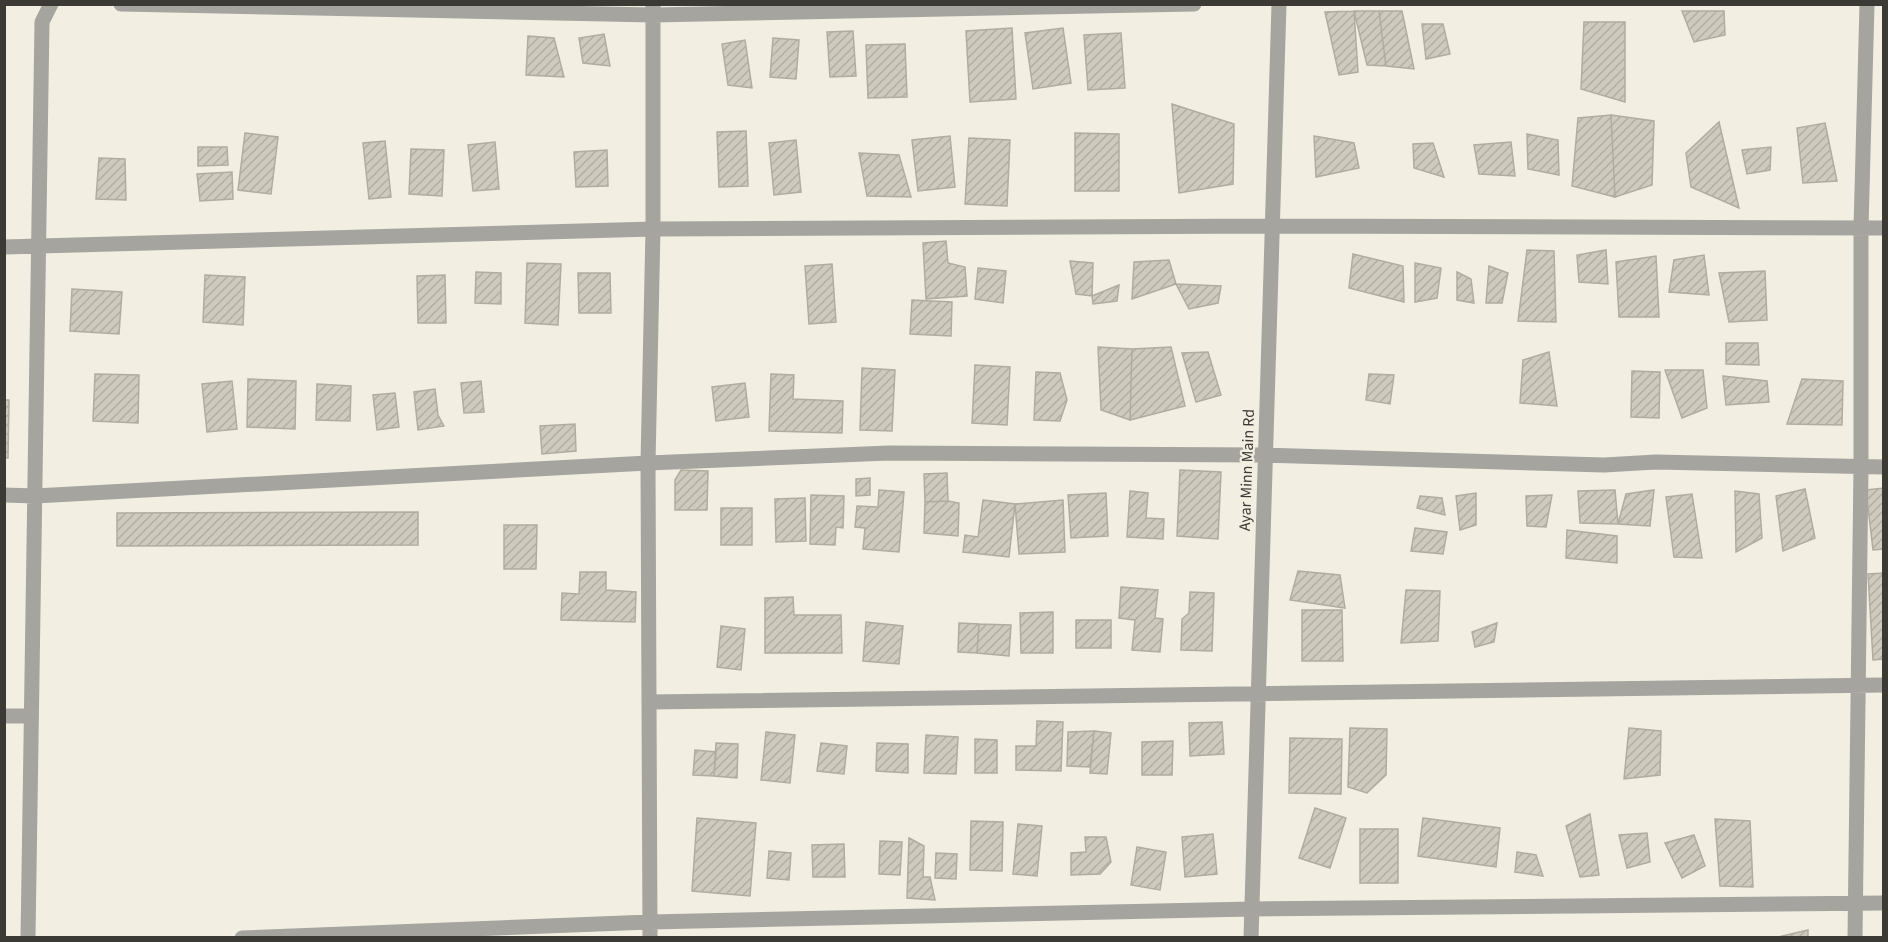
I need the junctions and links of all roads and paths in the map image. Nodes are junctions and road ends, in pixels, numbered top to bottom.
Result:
1 (51, 4) edge
2 (121, 4) edge
3 (1194, 4) edge
4 (1279, 4) edge
5 (1867, 4) edge
6 (653, 10) edge
7 (1272, 226) junction
8 (1861, 228) junction
9 (1884, 228) edge
10 (653, 229) junction
11 (39, 246) junction
12 (4, 247) edge
13 (1265, 455) junction
14 (648, 463) junction
15 (1861, 467) junction
16 (1884, 467) edge
17 (4, 495) edge
18 (34, 496) junction
19 (1884, 685) edge
20 (1858, 686) junction
21 (1258, 693) junction
22 (650, 702) junction
23 (4, 716) edge
24 (31, 716) junction
25 (1855, 903) junction
26 (1884, 903) edge
27 (1252, 909) junction
28 (650, 921) junction
29 (28, 938) edge
30 (242, 938) edge
31 (650, 938) edge
32 (1251, 938) edge
33 (1855, 938) edge

1 - 11 street
2 - 6 street
3 - 6 street
4 - 7 street, Ayar Minn Main Rd
5 - 8 street
6 - 10 street
7 - 8 street
7 - 10 street
7 - 13 street, Ayar Minn Main Rd
8 - 9 street
8 - 15 street
10 - 11 street
10 - 14 street
11 - 12 street
11 - 18 street
13 - 14 street
13 - 15 street
13 - 21 street, Ayar Minn Main Rd
14 - 18 street
14 - 22 street
15 - 16 street
15 - 20 street
17 - 18 street
18 - 24 street
19 - 20 street
20 - 21 street
20 - 25 street
21 - 22 street
21 - 27 street, Ayar Minn Main Rd
22 - 28 street
23 - 24 street
24 - 29 street
25 - 26 street
25 - 27 street
25 - 33 street
27 - 28 street
27 - 32 street, Ayar Minn Main Rd
28 - 30 street
28 - 31 street

